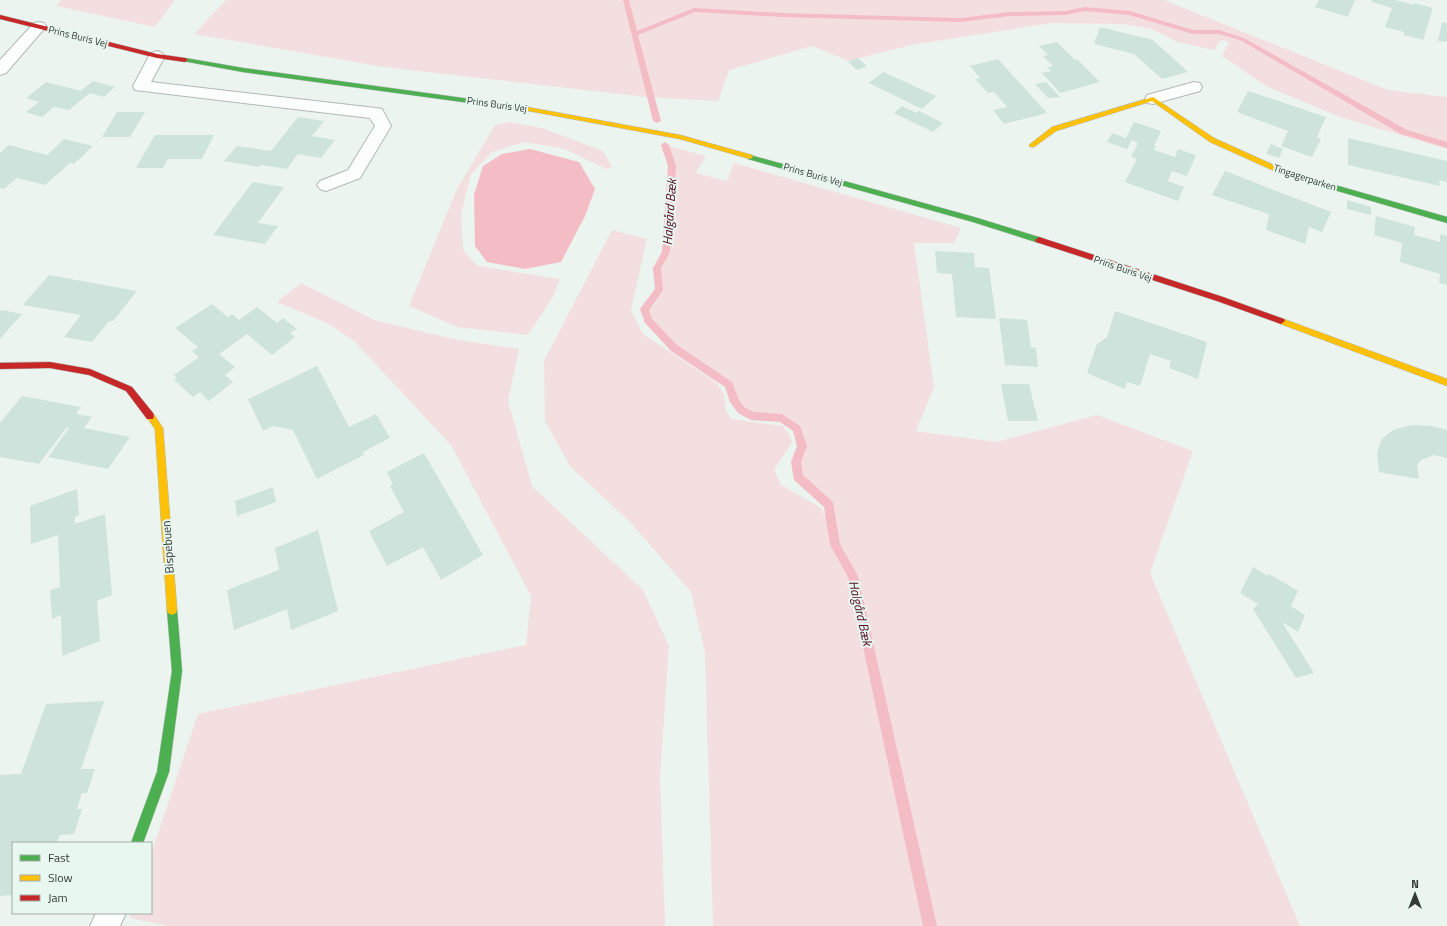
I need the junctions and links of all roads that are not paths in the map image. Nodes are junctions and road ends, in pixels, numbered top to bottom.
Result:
1 (0, 16) edge
2 (39, 26) junction
3 (157, 56) junction
4 (0, 70) edge
5 (1194, 87) dead end
6 (1154, 99) junction
7 (1032, 145) dead end
8 (326, 185) dead end
9 (1447, 220) edge
10 (0, 366) edge
11 (1447, 383) edge
12 (137, 842) edge
13 (111, 914) edge
14 (105, 926) edge

1 - 2 street, Prins Buris Vej
2 - 3 street, Prins Buris Vej
2 - 4 street
3 - 8 street
3 - 11 street, Prins Buris Vej
5 - 6 street
6 - 7 street
6 - 9 street, Tingagerparken
10 - 12 street, Bispebuen
13 - 14 street

